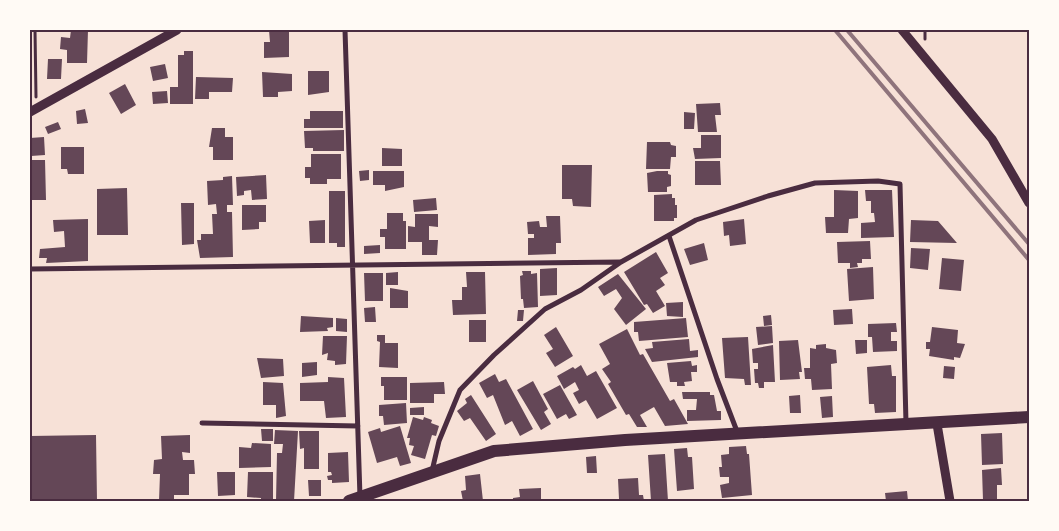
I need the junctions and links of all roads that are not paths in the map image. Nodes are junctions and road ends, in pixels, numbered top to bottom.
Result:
1 (177, 30) edge
2 (345, 30) edge
3 (902, 30) edge
4 (33, 110) edge
5 (1029, 203) edge
6 (669, 236) junction
7 (620, 262) junction
8 (353, 266) junction
9 (30, 269) edge
10 (1029, 418) edge
11 (202, 423) dead end
12 (906, 424) junction
13 (938, 424) junction
14 (358, 426) junction
15 (738, 434) junction
16 (431, 474) junction
17 (354, 499) edge
18 (950, 501) edge

1 - 4 street
2 - 8 street
3 - 5 street
6 - 7 street
6 - 12 street
6 - 15 street
7 - 8 street
7 - 16 street
8 - 9 street
8 - 14 street
10 - 13 main road
11 - 14 street
12 - 13 main road
12 - 15 main road
13 - 18 street
14 - 17 street
15 - 16 main road
16 - 17 main road

